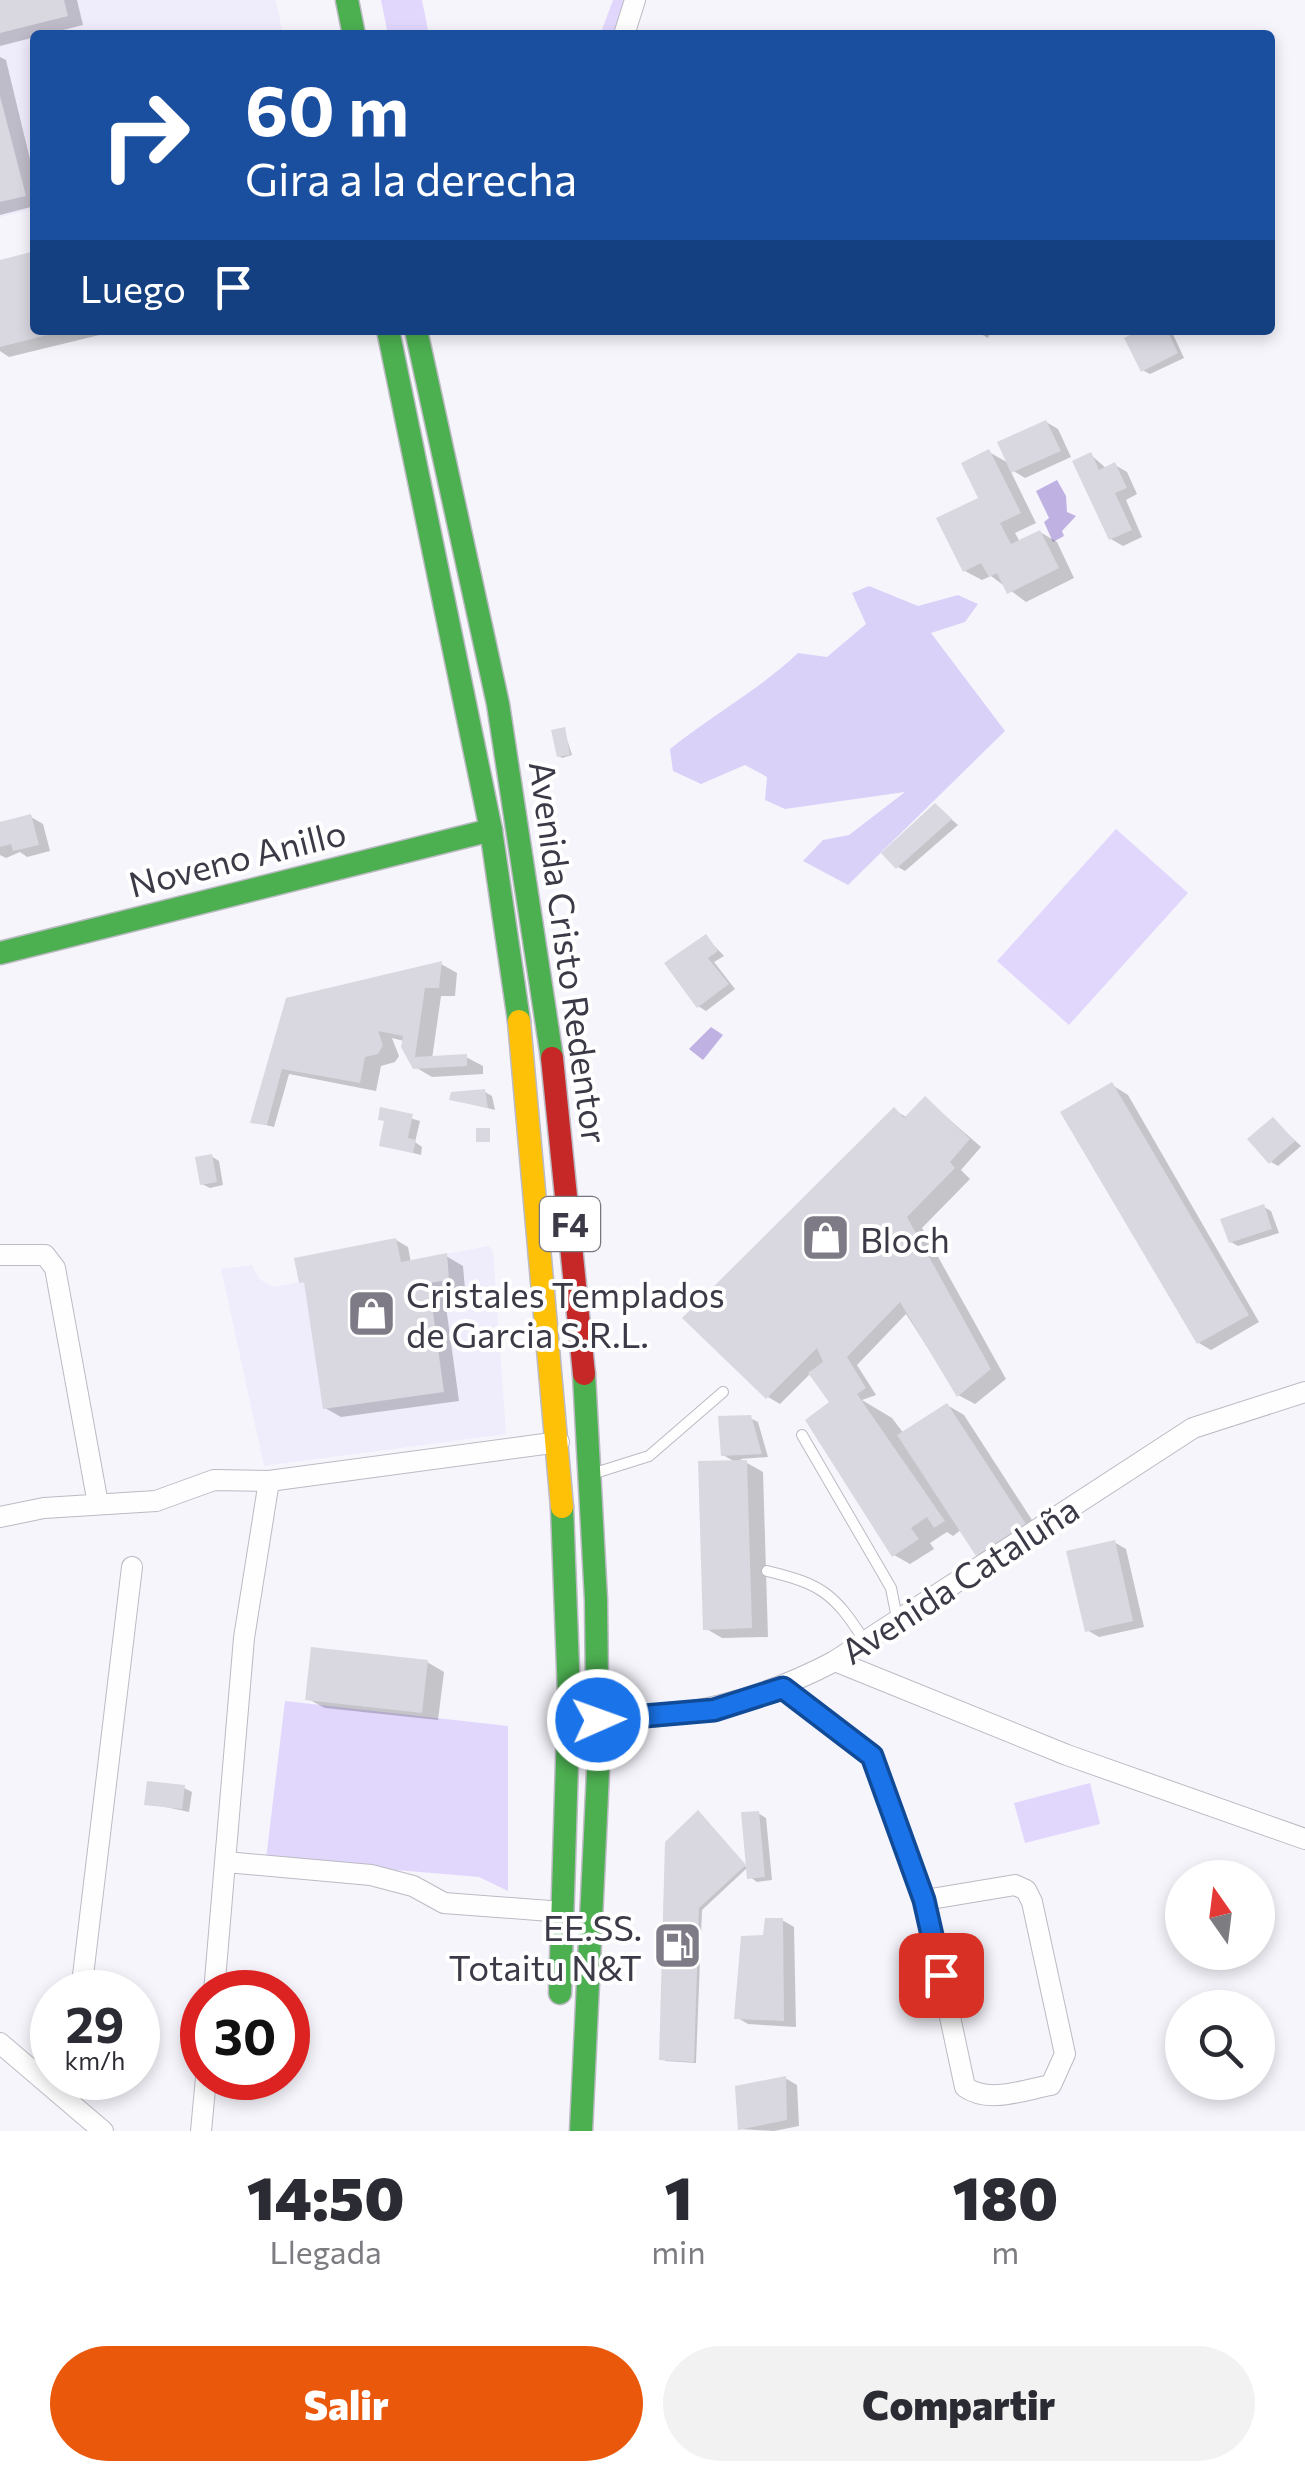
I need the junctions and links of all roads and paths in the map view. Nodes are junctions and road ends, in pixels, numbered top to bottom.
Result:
1 (348, 0) edge
2 (635, 0) edge
3 (353, 30) edge
4 (626, 30) edge
5 (389, 335) edge
6 (417, 335) edge
7 (491, 830) junction
8 (0, 952) edge
9 (0, 1256) edge
10 (723, 1392) dead end
11 (1305, 1392) edge
12 (802, 1434) dead end
13 (560, 1442) junction
14 (589, 1474) junction
15 (269, 1481) junction
16 (98, 1504) junction
17 (0, 1517) edge
18 (132, 1567) dead end
19 (767, 1571) dead end
20 (897, 1618) junction
21 (864, 1640) junction
22 (835, 1661) junction
23 (783, 1688) junction
24 (598, 1720) junction
25 (1305, 1840) edge
26 (226, 1862) junction
27 (924, 1900) junction
28 (563, 1912) junction
29 (84, 1970) edge
30 (216, 1970) edge
31 (559, 2024) dead end
32 (0, 2043) edge
33 (30, 2063) edge
34 (75, 2100) edge
35 (204, 2100) edge
36 (103, 2131) edge
37 (201, 2131) edge
38 (580, 2131) edge

1 - 3 main road
2 - 4 street
5 - 7 main road, Avenida Cristo Redentor / F4
6 - 14 main road, Avenida Cristo Redentor / F4
7 - 8 main road, Noveno Anillo
7 - 13 main road, Avenida Cristo Redentor / F4
9 - 16 street
10 - 14 lane
11 - 20 street, Avenida Cataluña
12 - 20 lane
13 - 15 street
13 - 28 main road, Avenida Cristo Redentor / F4
14 - 24 main road, Avenida Cristo Redentor / F4
15 - 16 street
15 - 26 street
16 - 17 street
18 - 29 street
19 - 21 lane
20 - 21 street, Avenida Cataluña
21 - 22 street, Avenida Cataluña
22 - 23 street, Avenida Cataluña
22 - 25 street
23 - 24 street, Avenida Cataluña
23 - 27 street
24 - 38 main road, Avenida Cristo Redentor / F4
26 - 28 street
26 - 30 street
27 - 27 street
28 - 31 main road, Avenida Cristo Redentor / F4
32 - 33 street
34 - 36 street
35 - 37 street

